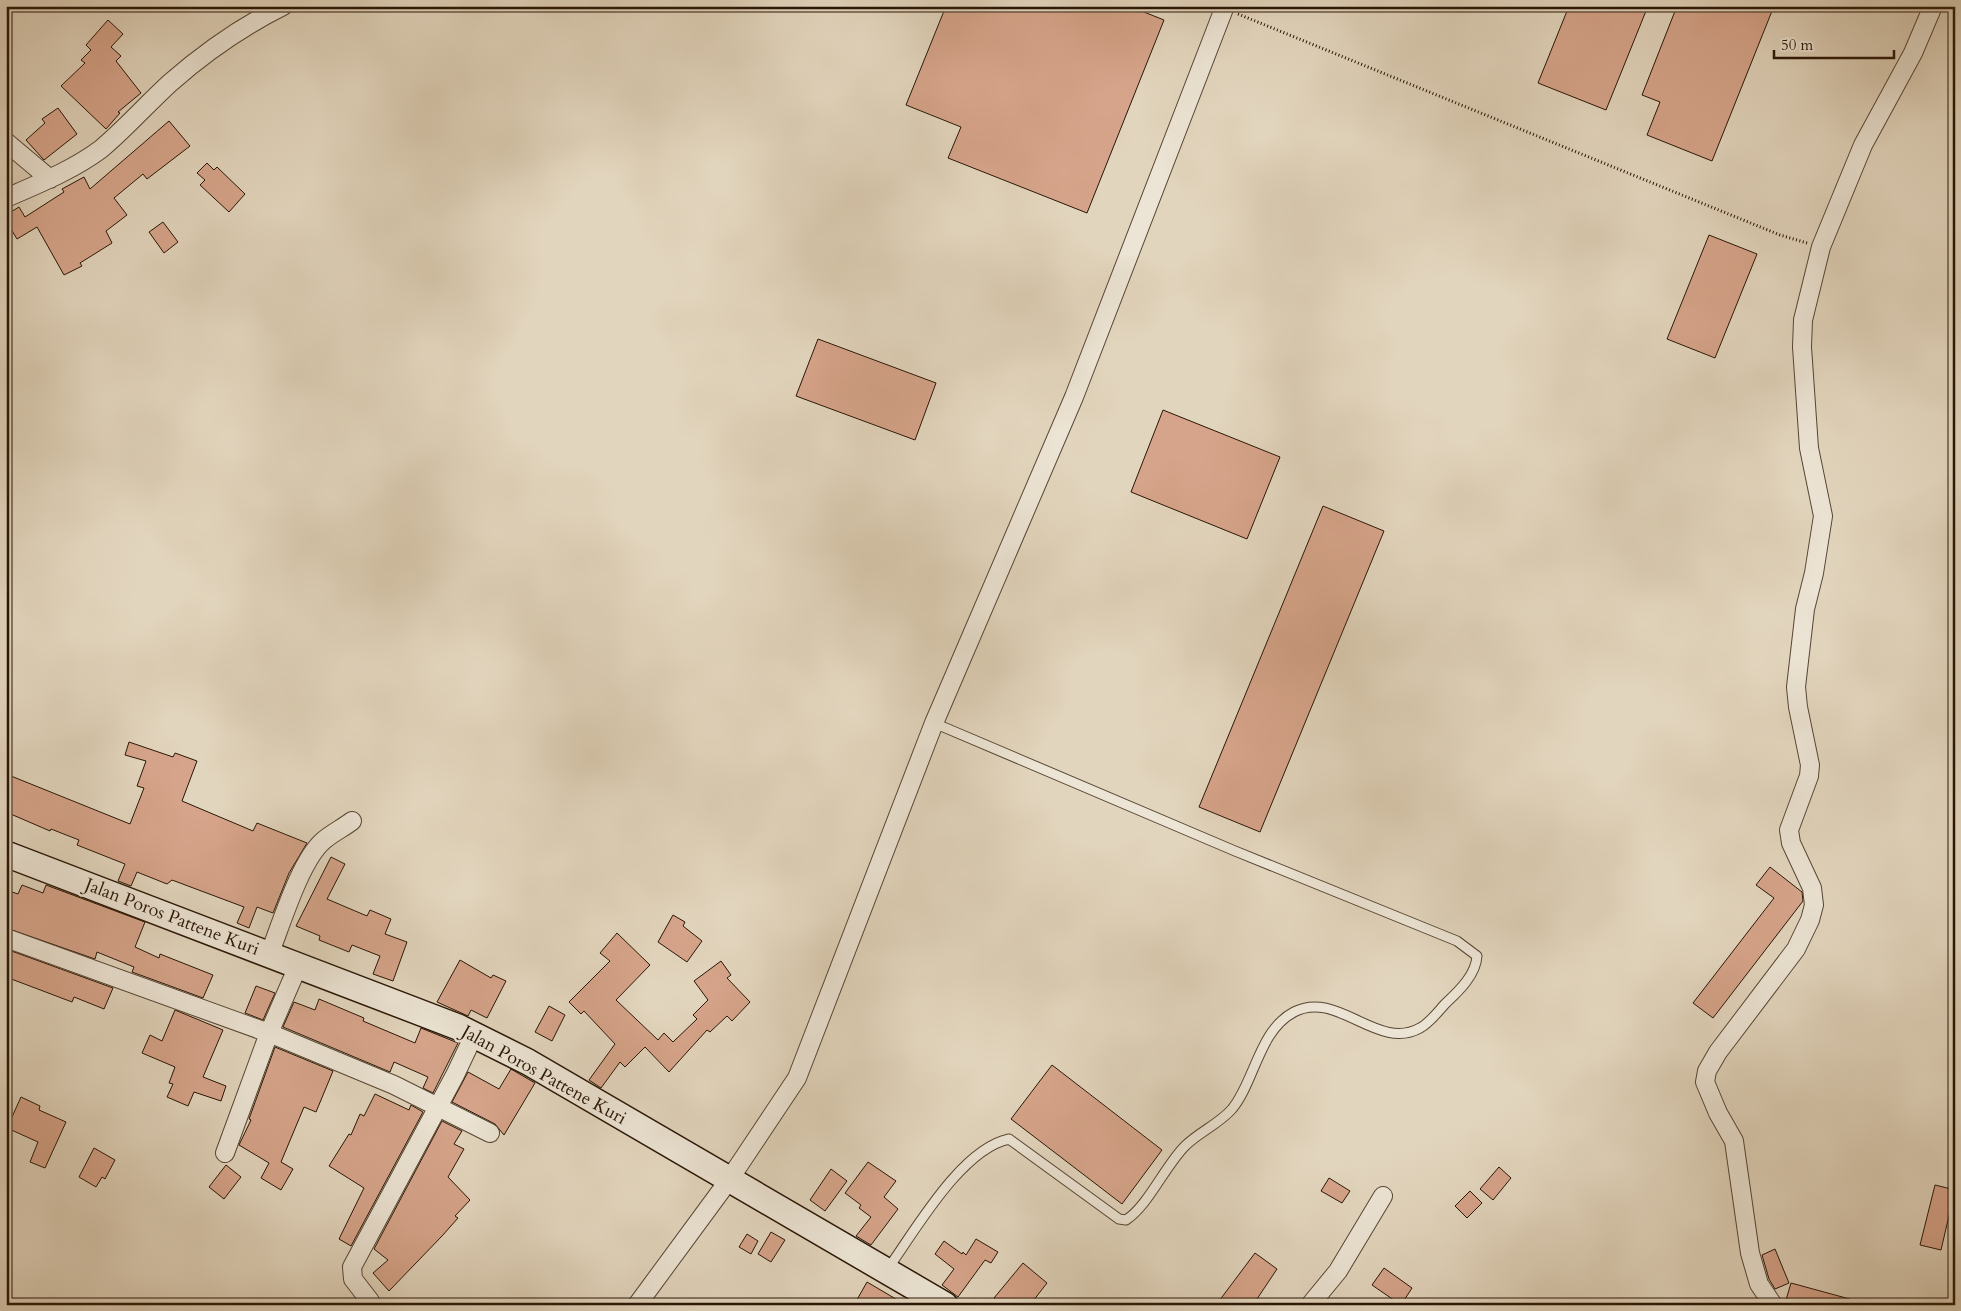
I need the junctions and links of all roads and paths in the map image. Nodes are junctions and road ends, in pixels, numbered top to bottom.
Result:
1 (283, 6) edge
2 (1933, 6) edge
3 (1225, 7) edge
4 (6, 142) edge
5 (50, 179) junction
6 (6, 198) edge
7 (1821, 247) junction
8 (934, 722) junction
9 (352, 821) dead end
10 (6, 854) edge
11 (6, 938) edge
12 (269, 955) junction
13 (298, 966) junction
14 (269, 1034) junction
15 (474, 1035) junction
16 (438, 1106) junction
17 (490, 1133) dead end
18 (225, 1152) dead end
19 (729, 1180) junction
20 (1384, 1196) dead end
21 (886, 1271) junction
22 (370, 1301) dead end
23 (637, 1305) edge
24 (945, 1305) edge
25 (1310, 1305) edge
26 (1773, 1305) edge

1 - 5 street
2 - 7 street
3 - 7 path
3 - 8 street
4 - 5 street
5 - 6 street
7 - 26 street
8 - 19 street
8 - 21 lane
9 - 12 street
10 - 12 street, Jalan Poros Pattene Kuri
11 - 14 street
12 - 13 street, Jalan Poros Pattene Kuri
13 - 14 street
13 - 15 street, Jalan Poros Pattene Kuri
14 - 16 street
14 - 18 street
15 - 16 street
15 - 19 street, Jalan Poros Pattene Kuri
16 - 17 street
16 - 22 street
19 - 21 street, Jalan Poros Pattene Kuri
19 - 23 street
20 - 25 street
21 - 24 street, Jalan Poros Pattene Kuri

